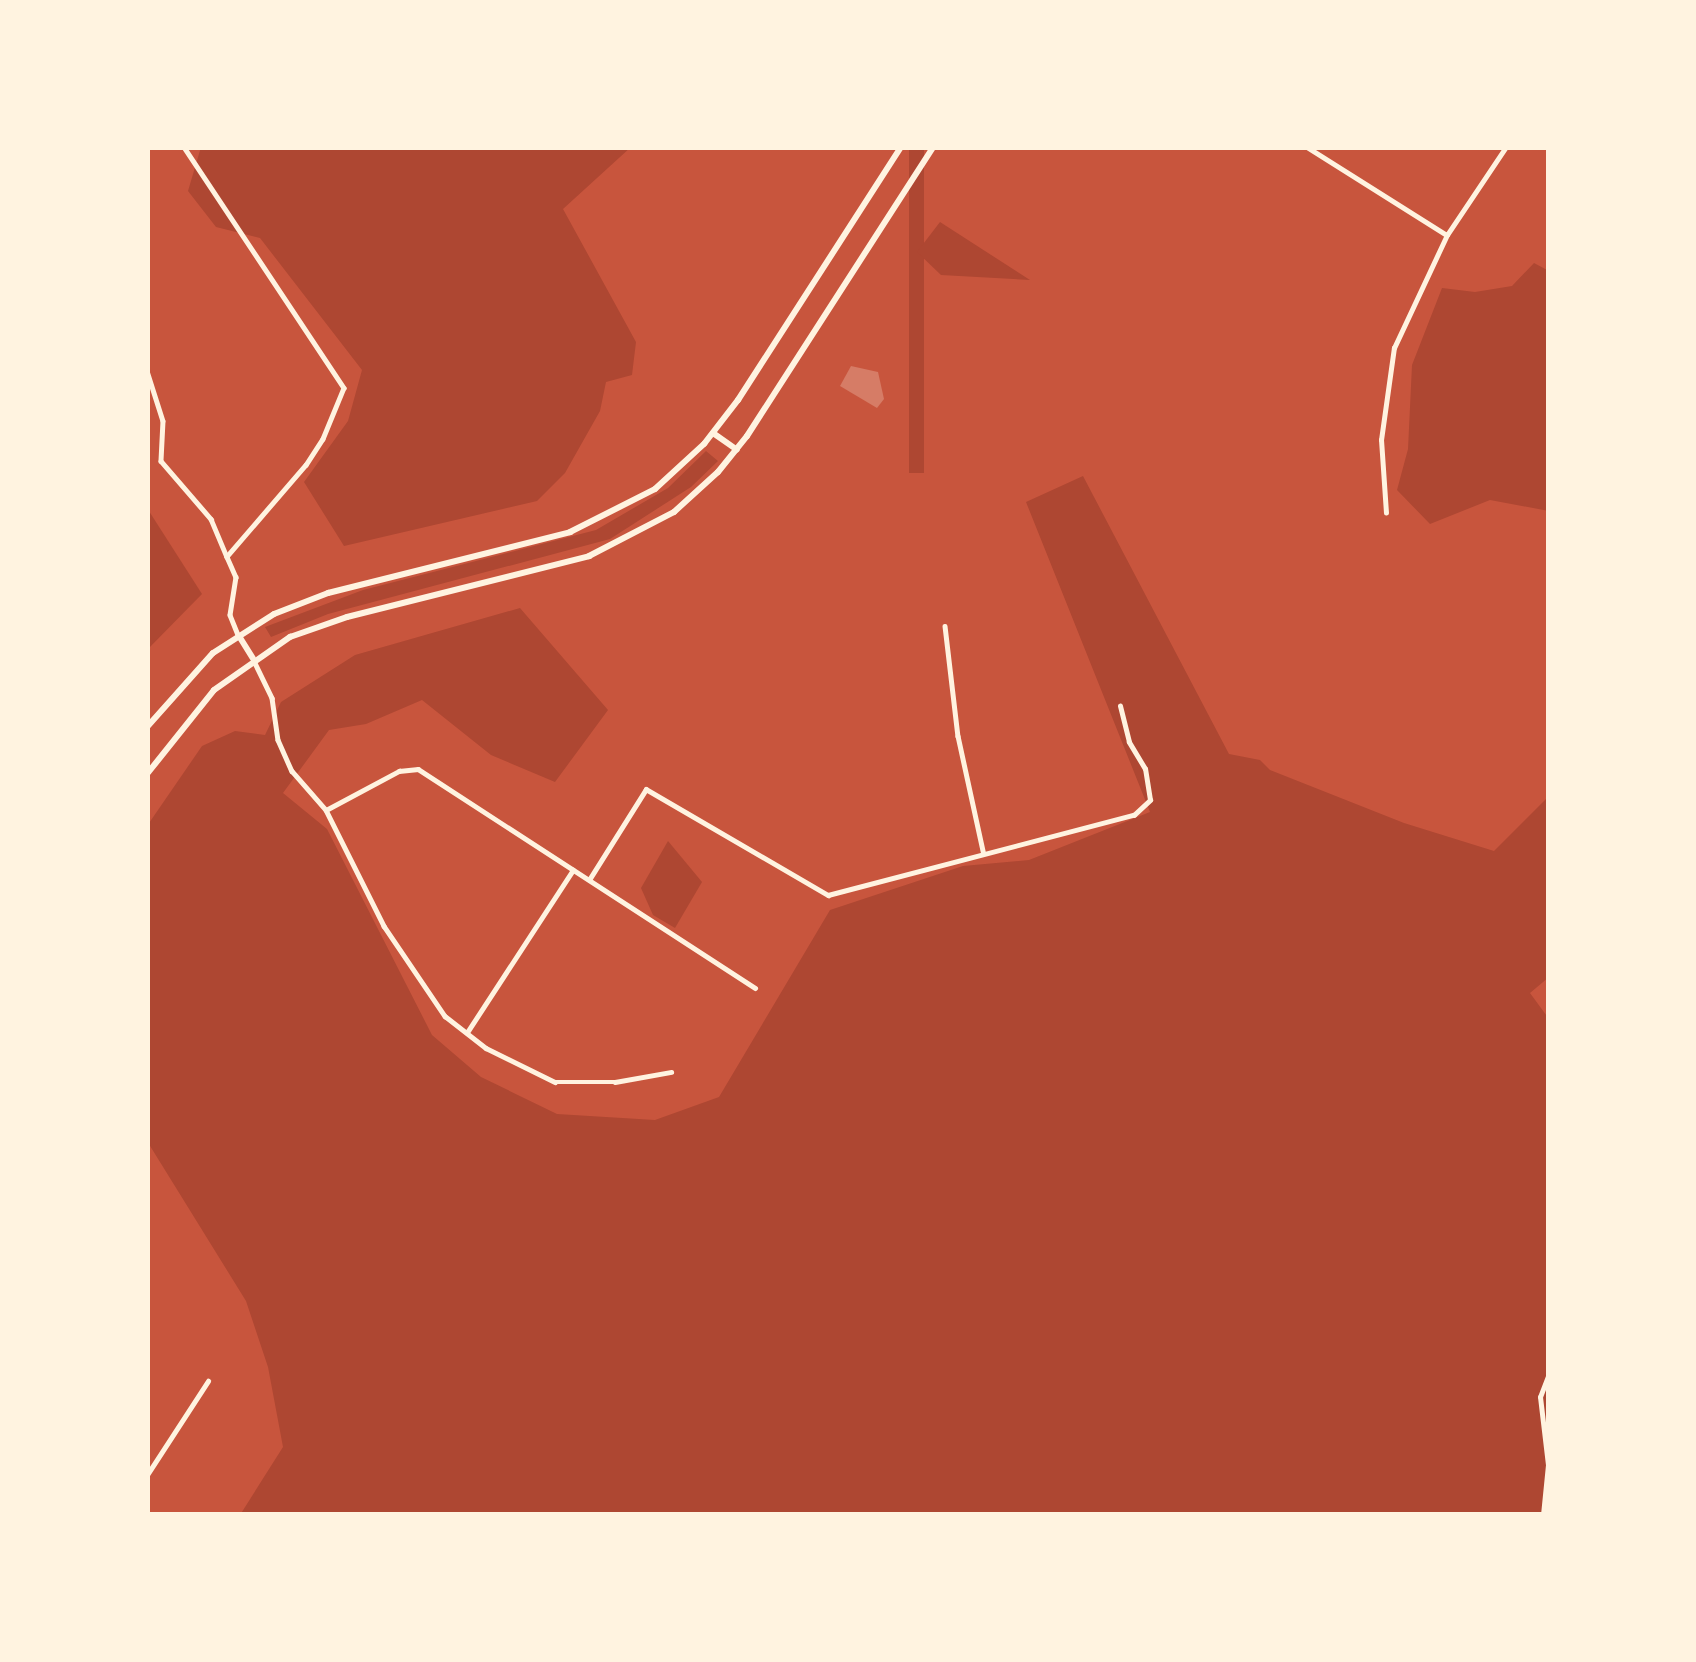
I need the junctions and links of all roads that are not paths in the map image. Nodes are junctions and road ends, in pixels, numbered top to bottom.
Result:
1 (184, 147) edge
2 (901, 147) edge
3 (933, 147) edge
4 (1307, 147) edge
5 (1506, 147) edge
6 (1447, 235) junction
7 (147, 371) edge
8 (713, 433) junction
9 (737, 450) junction
10 (1386, 513) dead end
11 (227, 557) junction
12 (945, 626) dead end
13 (238, 635) junction
14 (253, 658) junction
15 (1120, 706) dead end
16 (147, 727) edge
17 (147, 774) edge
18 (326, 810) junction
19 (983, 851) junction
20 (573, 870) junction
21 (589, 880) junction
22 (755, 988) dead end
23 (468, 1031) junction
24 (671, 1072) dead end
25 (1549, 1374) edge
26 (208, 1381) dead end
27 (147, 1475) edge
28 (1543, 1515) edge

1 - 11 street
2 - 8 main road
3 - 9 main road
4 - 6 street
5 - 6 street
6 - 10 street
7 - 11 street
8 - 9 main road
8 - 13 main road
9 - 14 main road
11 - 13 street
12 - 19 street
13 - 14 main road
13 - 16 main road
14 - 17 main road
14 - 18 street
15 - 19 street
18 - 20 street
18 - 23 street
19 - 21 street
20 - 21 street
20 - 23 street
21 - 22 street
23 - 24 street
25 - 28 street
26 - 27 street

